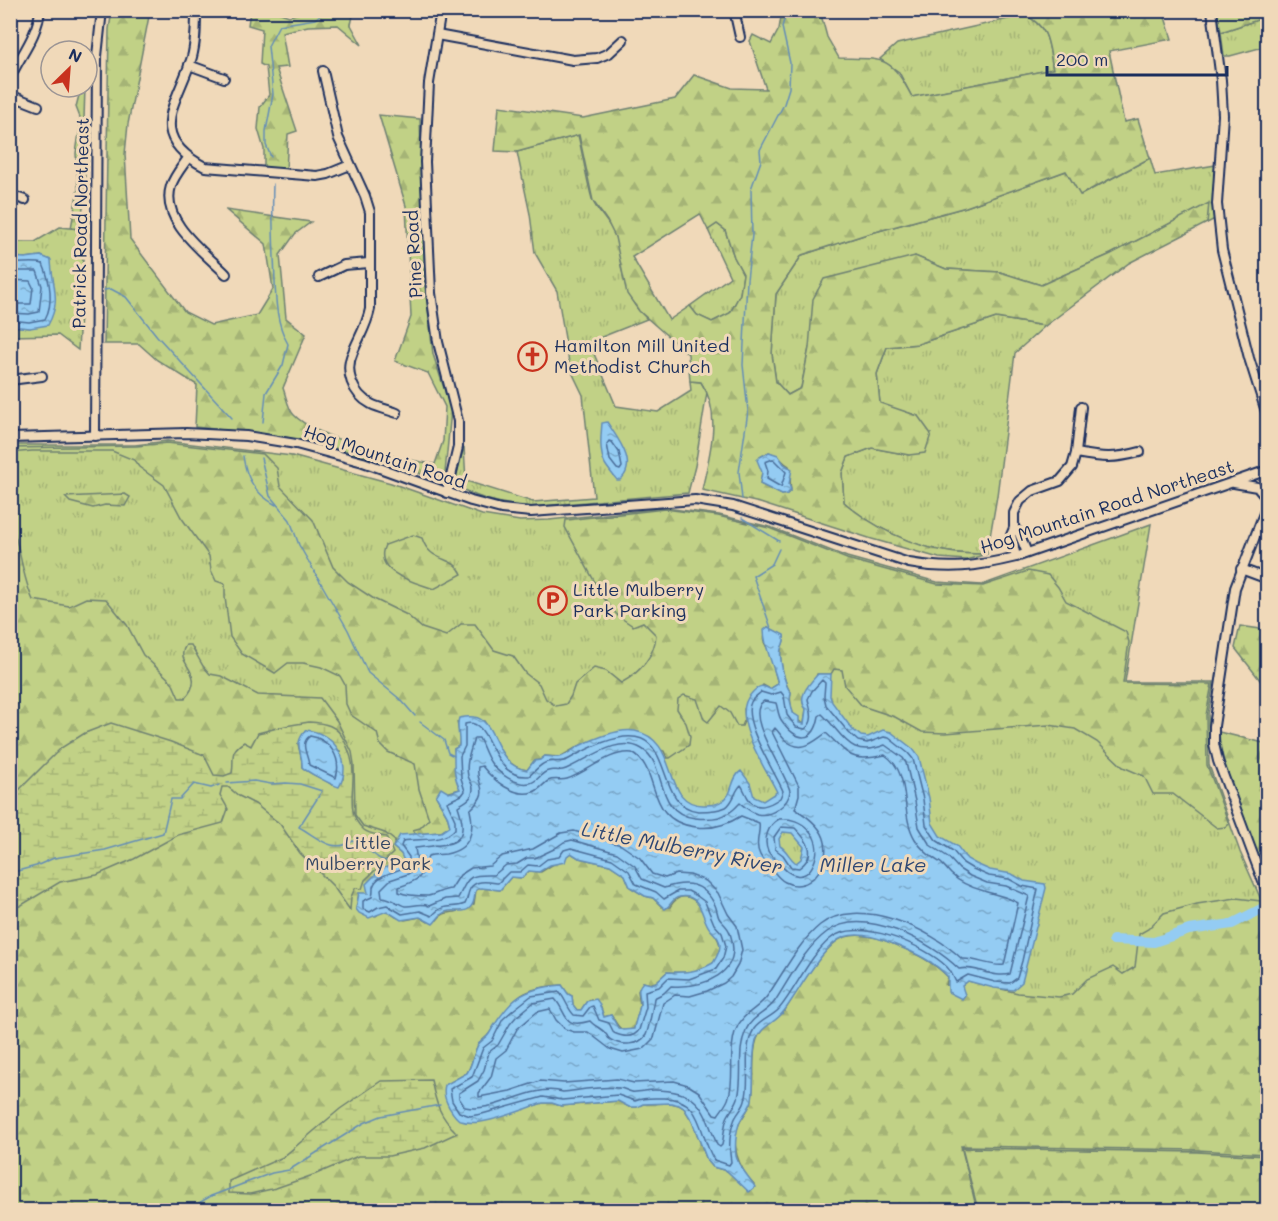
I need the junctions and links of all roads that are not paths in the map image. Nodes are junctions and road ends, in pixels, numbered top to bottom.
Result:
1 (40, 10) edge
2 (102, 10) edge
3 (196, 10) edge
4 (441, 10) edge
5 (734, 10) edge
6 (1212, 10) edge
7 (437, 35) junction
8 (740, 38) dead end
9 (623, 40) dead end
10 (189, 65) junction
11 (323, 71) dead end
12 (10, 78) edge
13 (224, 78) dead end
14 (10, 95) edge
15 (38, 106) dead end
16 (188, 158) junction
17 (350, 165) junction
18 (10, 195) edge
19 (25, 200) dead end
20 (369, 263) junction
21 (226, 274) dead end
22 (319, 277) dead end
23 (42, 376) dead end
24 (10, 380) edge
25 (1081, 407) dead end
26 (397, 413) dead end
27 (1268, 418) edge
28 (95, 436) junction
29 (10, 438) edge
30 (1140, 452) dead end
31 (1076, 453) junction
32 (1268, 470) edge
33 (1233, 483) junction
34 (447, 493) junction
35 (1268, 502) edge
36 (748, 511) joint
37 (1014, 528) junction
38 (1027, 553) junction
39 (1016, 557) junction
40 (1241, 569) junction
41 (1268, 579) edge
42 (1268, 895) edge

1 - 12 street
2 - 28 street, Patrick Road Northeast
3 - 10 street
4 - 7 street, Pine Road
5 - 8 street
6 - 27 street
7 - 9 street
7 - 34 street, Pine Road
10 - 13 street
10 - 16 street
11 - 17 street
14 - 15 street
16 - 17 street
16 - 21 street
17 - 20 street
18 - 19 street
20 - 22 street
20 - 26 street
23 - 24 street
25 - 31 street
28 - 29 street, Hog Mountain Road
28 - 34 street, Hog Mountain Road
30 - 31 street
31 - 37 street
32 - 33 street, Hog Mountain Road Northeast
33 - 35 street
33 - 38 street, Hog Mountain Road Northeast
34 - 36 street, Hog Mountain Road
35 - 40 street
36 - 39 street, Hog Mountain Road Northeast
37 - 38 street
37 - 39 street
38 - 39 street, Hog Mountain Road Northeast
40 - 41 street
40 - 42 street

